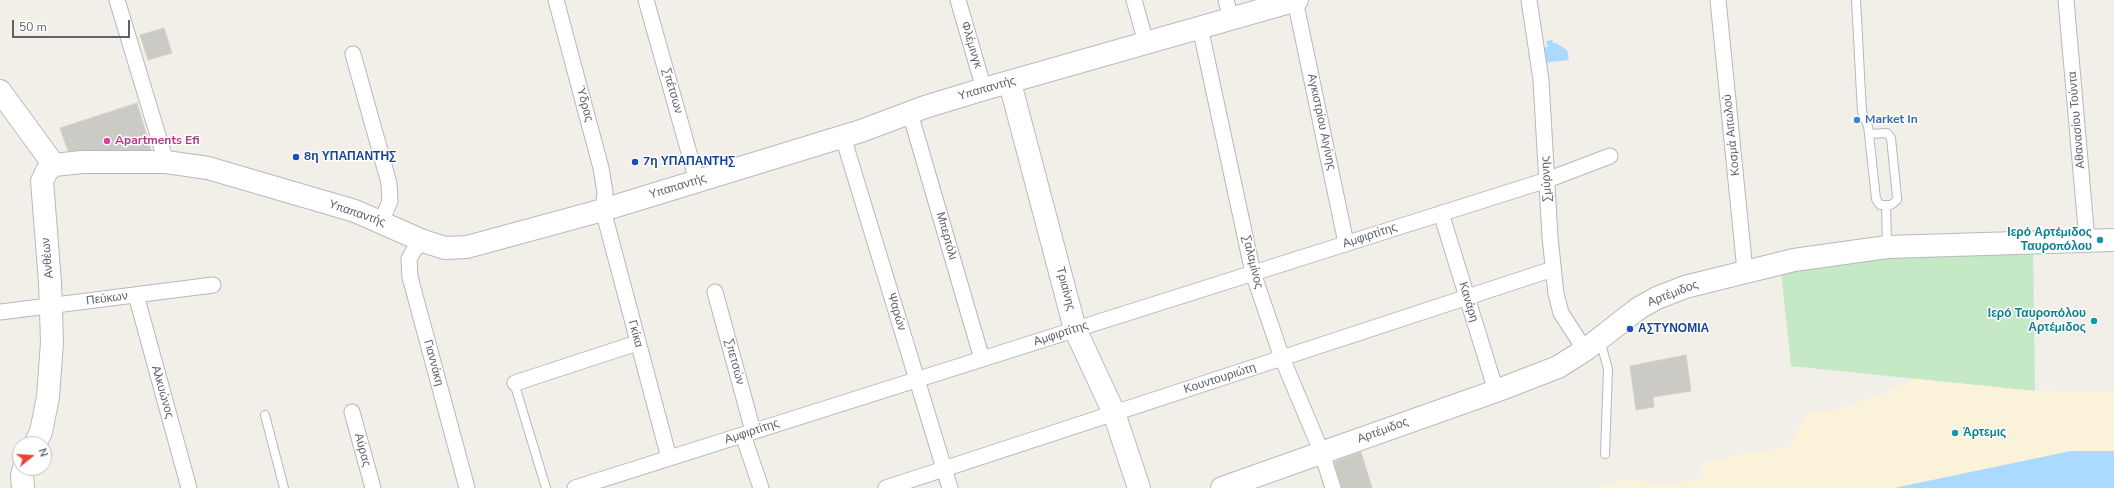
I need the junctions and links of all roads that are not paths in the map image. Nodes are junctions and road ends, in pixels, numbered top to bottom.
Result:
1 (117, 0) edge
2 (556, 0) edge
3 (646, 0) edge
4 (958, 0) edge
5 (1134, 0) edge
6 (1296, 0) edge
7 (1529, 0) edge
8 (1718, 0) edge
9 (1856, 0) edge
10 (2066, 0) edge
11 (1228, 9) edge
12 (1200, 27) junction
13 (1146, 43) junction
14 (353, 54) dead end
15 (1010, 83) junction
16 (984, 89) junction
17 (0, 91) edge
18 (910, 113) junction
19 (1869, 134) junction
20 (843, 136) junction
21 (1610, 156) dead end
22 (166, 162) junction
23 (54, 165) junction
24 (1547, 180) junction
25 (697, 181) junction
26 (1886, 205) junction
27 (603, 210) junction
28 (1441, 213) junction
29 (381, 222) junction
30 (2087, 240) junction
31 (2114, 240) edge
32 (423, 241) junction
33 (1346, 243) junction
34 (1887, 247) junction
35 (1553, 269) junction
36 (1745, 271) junction
37 (1253, 273) junction
38 (213, 285) dead end
39 (715, 292) dead end
40 (136, 295) junction
41 (1466, 298) junction
42 (51, 306) junction
43 (0, 312) edge
44 (1075, 329) junction
45 (637, 343) junction
46 (1592, 345) junction
47 (1282, 358) junction
48 (982, 359) junction
49 (916, 380) junction
50 (516, 383) joint
51 (1496, 391) junction
52 (352, 412) dead end
53 (1114, 413) junction
54 (265, 415) dead end
55 (748, 433) junction
56 (39, 436) edge
57 (1322, 453) junction
58 (1605, 454) dead end
59 (669, 458) junction
60 (944, 469) junction
61 (22, 476) edge
62 (23, 488) edge
63 (189, 488) edge
64 (284, 488) edge
65 (373, 488) edge
66 (467, 488) edge
67 (546, 488) edge
68 (575, 488) edge
69 (761, 488) edge
70 (886, 488) edge
71 (950, 488) edge
72 (1139, 488) edge
73 (1222, 488) edge
74 (1333, 488) edge

1 - 22 street
2 - 27 street, Ύδρας
3 - 25 street, Σπέτσων
4 - 16 street, Φλέμινγκ
5 - 13 street
6 - 11 street, Υπαπαντής
6 - 33 street, Αγκιστρίου Αιγίνης
7 - 24 street, Σμύρνης
8 - 36 street, Κοσμά Αιτωλού
9 - 19 lane
10 - 30 street, Αθανασίου Τούντα
11 - 12 street, Υπαπαντής
12 - 13 street, Υπαπαντής
12 - 37 street, Σαλαμίνος
13 - 15 street, Υπαπαντής
14 - 29 street
15 - 16 street, Υπαπαντής
15 - 44 street, Τριαίνης
16 - 18 street, Υπαπαντής
17 - 23 street
18 - 20 street, Υπαπαντής
18 - 48 street, Μπερτόλι
19 - 26 lane
19 - 26 lane
20 - 25 street, Υπαπαντής
20 - 49 street, Ψαρών
21 - 24 street, Αμφιρτίτης
22 - 23 street, Υπαπαντής
22 - 29 street, Υπαπαντής
23 - 42 street, Ανθέων
24 - 28 street, Αμφιρτίτης
24 - 35 street, Σμύρνης
25 - 27 street, Υπαπαντής
26 - 34 lane
27 - 32 street, Υπαπαντής
27 - 45 street, Γκίκα
28 - 33 street, Αμφιρτίτης
28 - 41 street, Κανάρη
29 - 32 street, Υπαπαντής
30 - 31 street, Αρτέμιδος
30 - 34 street, Αρτέμιδος
32 - 66 street, Γιαννάκη
33 - 37 street, Αμφιρτίτης
34 - 36 street, Αρτέμιδος
35 - 41 street, Κουντουριώτη
35 - 46 street, Σμύρνης
36 - 46 street, Αρτέμιδος
37 - 44 street, Αμφιρτίτης
37 - 47 street, Σαλαμίνος
38 - 40 street, Πεύκων
39 - 55 street, Σπετσών
40 - 42 street, Πεύκων
40 - 63 street, Αλκυώνος
41 - 47 street, Κουντουριώτη
41 - 51 street, Κανάρη
42 - 43 street, Πεύκων
42 - 56 street, Ανθέων
44 - 48 street, Αμφιρτίτης
44 - 53 street, Τριαίνης
45 - 50 street
45 - 59 street, Γκίκα
46 - 51 street, Αρτέμιδος
46 - 58 lane
47 - 53 street, Κουντουριώτη
47 - 57 street, Σαλαμίνος
48 - 49 street, Αμφιρτίτης
49 - 55 street, Αμφιρτίτης
49 - 60 street, Ψαρών
50 - 67 lane
51 - 57 street, Αρτέμιδος
52 - 65 street, Αύρας
53 - 60 street, Κουντουριώτη
53 - 72 street, Τριαίνης
54 - 64 lane
55 - 59 street, Αμφιρτίτης
55 - 69 street, Σπετσών
57 - 73 street, Αρτέμιδος
57 - 74 street, Σαλαμίνος
59 - 68 street, Αμφιρτίτης
60 - 70 street, Κουντουριώτη
60 - 71 street, Ψαρών
61 - 62 street

